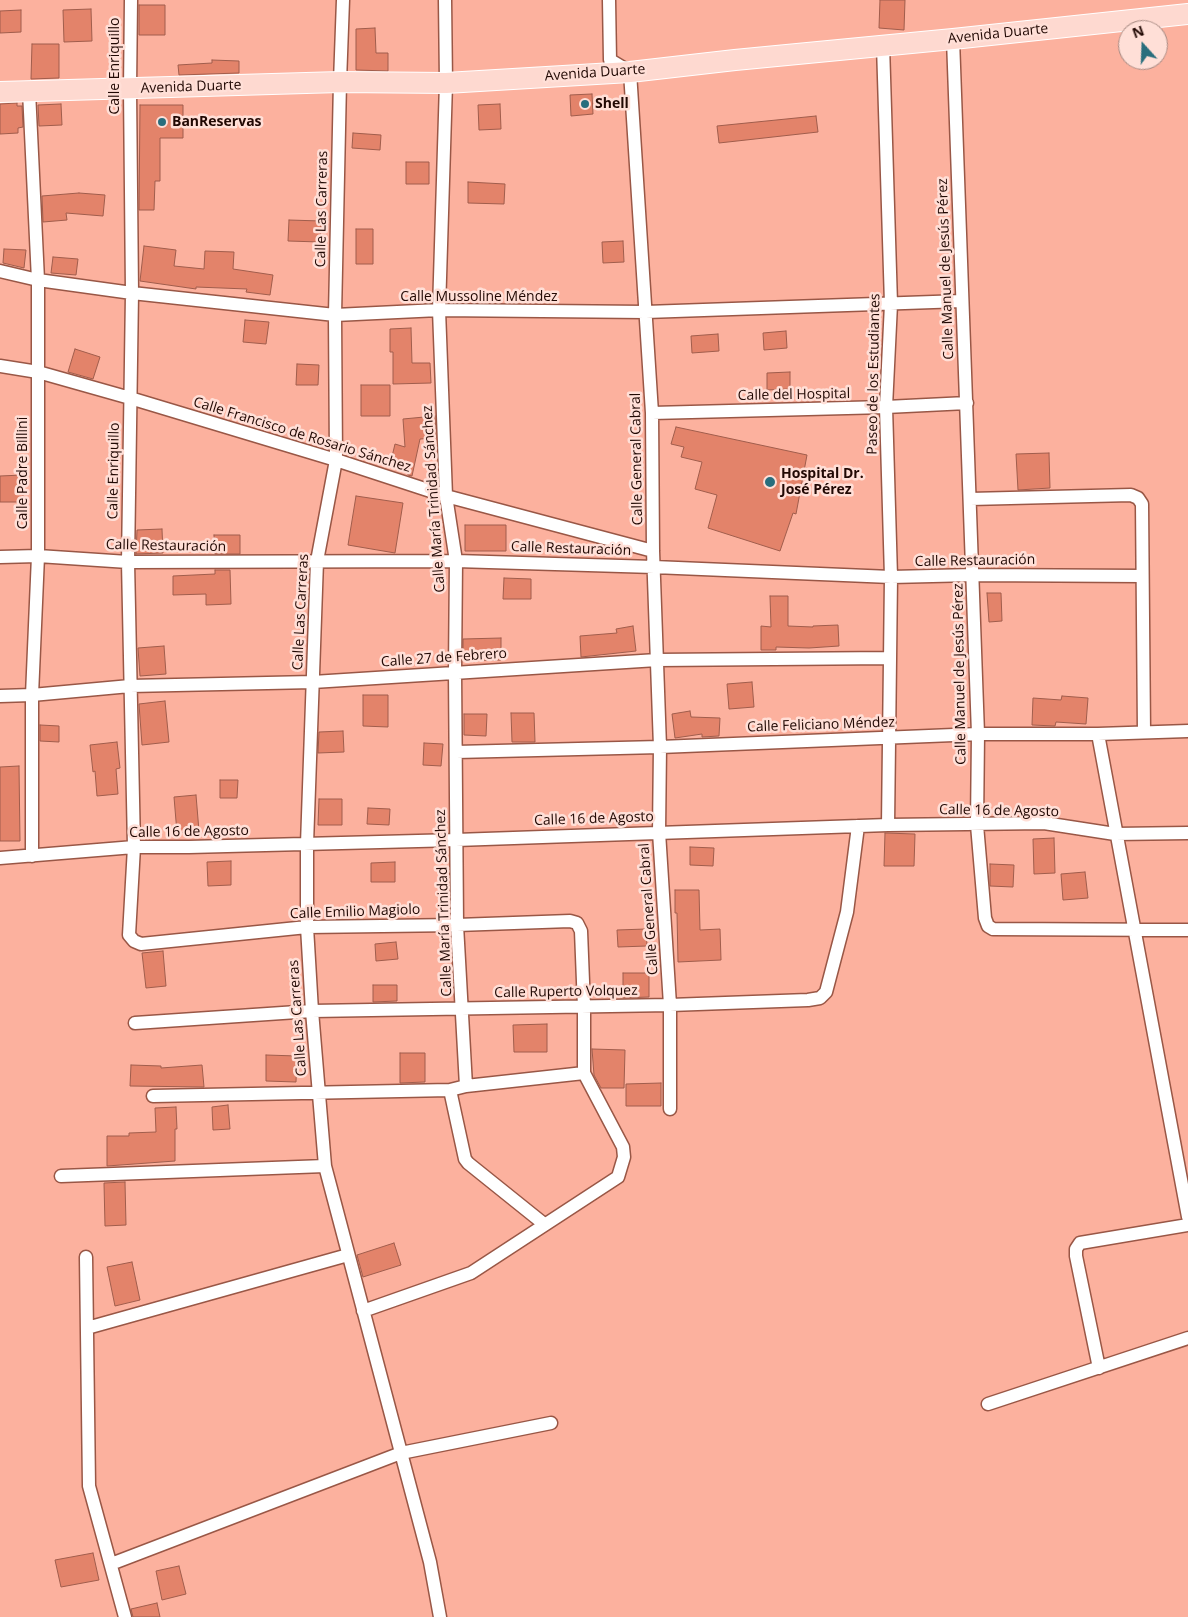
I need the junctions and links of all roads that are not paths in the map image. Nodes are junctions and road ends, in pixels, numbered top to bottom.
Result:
1 (131, 0) edge
2 (343, 0) edge
3 (445, 0) edge
4 (609, 0) edge
5 (1188, 14) edge
6 (953, 40) junction
7 (882, 45) junction
8 (630, 72) junction
9 (340, 82) junction
10 (446, 83) junction
11 (130, 89) junction
12 (29, 91) junction
13 (0, 92) edge
14 (0, 271) edge
15 (38, 280) junction
16 (132, 293) junction
17 (962, 301) junction
18 (891, 304) junction
19 (439, 310) junction
20 (646, 312) junction
21 (335, 315) junction
22 (0, 366) edge
23 (38, 372) junction
24 (130, 398) junction
25 (967, 403) junction
26 (886, 407) junction
27 (652, 413) junction
28 (336, 460) junction
29 (446, 496) junction
30 (970, 499) junction
31 (653, 551) junction
32 (38, 556) junction
33 (0, 557) edge
34 (317, 561) junction
35 (456, 561) junction
36 (128, 562) junction
37 (654, 567) junction
38 (973, 575) junction
39 (1142, 576) junction
40 (891, 577) junction
41 (890, 658) junction
42 (657, 660) junction
43 (455, 671) junction
44 (313, 682) junction
45 (130, 686) junction
46 (32, 695) junction
47 (0, 696) edge
48 (1188, 731) edge
49 (1144, 732) junction
50 (978, 734) junction
51 (1098, 734) junction
52 (889, 738) junction
53 (660, 746) junction
54 (456, 752) junction
55 (888, 824) junction
56 (977, 825) junction
57 (858, 826) junction
58 (659, 832) junction
59 (1116, 834) junction
60 (1188, 834) edge
61 (456, 840) junction
62 (306, 844) junction
63 (134, 847) junction
64 (32, 856) junction
65 (0, 858) edge
66 (457, 924) junction
67 (307, 927) junction
68 (1133, 930) junction
69 (1188, 930) edge
70 (134, 941) joint
71 (670, 1005) junction
72 (584, 1007) junction
73 (462, 1009) junction
74 (312, 1011) junction
75 (134, 1024) dead end
76 (584, 1074) junction
77 (466, 1086) junction
78 (450, 1090) junction
79 (318, 1092) junction
80 (153, 1096) dead end
81 (670, 1109) dead end
82 (325, 1166) junction
83 (61, 1176) dead end
84 (1188, 1217) edge
85 (544, 1224) junction
86 (1188, 1225) edge
87 (348, 1255) junction
88 (86, 1257) dead end
89 (363, 1311) junction
90 (87, 1328) junction
91 (1188, 1338) edge
92 (1099, 1368) junction
93 (988, 1404) dead end
94 (551, 1424) dead end
95 (400, 1453) junction
96 (111, 1564) junction
97 (125, 1617) edge
98 (440, 1617) edge

1 - 11 street, Calle Enriquillo
2 - 9 street, Calle Las Carreras
3 - 10 street, Calle María Trinidad Sánchez
4 - 8 street
5 - 6 main road, Avenida Duarte
6 - 7 main road, Avenida Duarte
6 - 17 street, Calle Manuel de Jesús Pérez
7 - 8 main road, Avenida Duarte
7 - 18 street, Paseo de los Estudiantes
8 - 10 main road, Avenida Duarte
8 - 20 street, Calle General Cabral
9 - 10 main road, Avenida Duarte
9 - 11 main road, Avenida Duarte
9 - 21 street, Calle Las Carreras
10 - 19 street, Calle María Trinidad Sánchez
11 - 12 main road, Avenida Duarte
11 - 16 street, Calle Enriquillo
12 - 13 main road, Avenida Duarte
12 - 15 street, Calle Padre Billini
14 - 15 street, Calle Mussoline Méndez
15 - 16 street, Calle Mussoline Méndez
15 - 23 street, Calle Padre Billini
16 - 21 street, Calle Mussoline Méndez
16 - 24 street, Calle Enriquillo
17 - 18 street, Calle Mussoline Méndez
17 - 25 street, Calle Manuel de Jesús Pérez
18 - 20 street, Calle Mussoline Méndez
18 - 26 street, Paseo de los Estudiantes
19 - 20 street, Calle Mussoline Méndez
19 - 21 street, Calle Mussoline Méndez
19 - 29 street, Calle María Trinidad Sánchez
20 - 27 street, Calle General Cabral
21 - 28 street, Calle Las Carreras
22 - 23 street, Calle Francisco de Rosario Sánchez
23 - 24 street, Calle Francisco de Rosario Sánchez
23 - 32 street, Calle Padre Billini
24 - 28 street, Calle Francisco de Rosario Sánchez
24 - 36 street, Calle Enriquillo
25 - 26 street, Calle del Hospital
25 - 30 street, Calle Manuel de Jesús Pérez
26 - 27 street, Calle del Hospital
26 - 40 street, Paseo de los Estudiantes
27 - 31 street, Calle General Cabral
28 - 29 street, Calle Francisco de Rosario Sánchez
28 - 34 street, Calle Las Carreras
29 - 31 street, Calle Francisco de Rosario Sánchez
29 - 35 street, Calle María Trinidad Sánchez
30 - 38 street, Calle Manuel de Jesús Pérez
30 - 39 street
31 - 37 street, Calle General Cabral
32 - 33 street, Calle Restauración
32 - 36 street, Calle Restauración
32 - 46 street, Calle Padre Billini
34 - 35 street, Calle Restauración
34 - 36 street, Calle Restauración
34 - 44 street, Calle Las Carreras
35 - 37 street, Calle Restauración
35 - 43 street, Calle María Trinidad Sánchez
36 - 45 street, Calle Enriquillo
37 - 40 street, Calle Restauración
37 - 42 street, Calle General Cabral
38 - 39 street, Calle Restauración
38 - 40 street, Calle Restauración
38 - 50 street, Calle Manuel de Jesús Pérez
39 - 49 street
40 - 41 street, Paseo de los Estudiantes
41 - 42 street, Calle 27 de Febrero
41 - 52 street, Paseo de los Estudiantes
42 - 43 street, Calle 27 de Febrero
42 - 53 street, Calle General Cabral
43 - 44 street, Calle 27 de Febrero
43 - 54 street, Calle María Trinidad Sánchez
44 - 45 street, Calle 27 de Febrero
44 - 62 street, Calle Las Carreras
45 - 46 street, Calle 27 de Febrero
45 - 63 street, Calle Enriquillo
46 - 47 street, Calle 27 de Febrero
46 - 64 street, Calle Padre Billini
48 - 49 street, Calle Feliciano Méndez
49 - 51 street, Calle Feliciano Méndez
50 - 51 street, Calle Feliciano Méndez
50 - 52 street, Calle Feliciano Méndez
50 - 56 street, Calle Manuel de Jesús Pérez
51 - 59 street
52 - 53 street, Calle Feliciano Méndez
52 - 55 street, Paseo de los Estudiantes
53 - 54 street, Calle Feliciano Méndez
53 - 58 street, Calle General Cabral
54 - 61 street, Calle María Trinidad Sánchez
55 - 56 street, Calle 16 de Agosto
55 - 57 street, Calle 16 de Agosto
56 - 59 street, Calle 16 de Agosto
56 - 68 street, Calle Manuel de Jesús Pérez
57 - 58 street, Calle 16 de Agosto
57 - 71 street, Calle Ruperto Volquez
58 - 61 street, Calle 16 de Agosto
58 - 71 street, Calle General Cabral
59 - 60 street, Calle 16 de Agosto
59 - 68 street
61 - 62 street, Calle 16 de Agosto
61 - 66 street, Calle María Trinidad Sánchez
62 - 63 street, Calle 16 de Agosto
62 - 67 street, Calle Las Carreras
63 - 64 street, Calle 16 de Agosto
63 - 70 street, Calle Enriquillo
64 - 65 street, Calle 16 de Agosto
66 - 67 street, Calle Emilio Magiolo
66 - 72 street, Calle Emilio Magiolo
66 - 73 street, Calle María Trinidad Sánchez
67 - 70 street, Calle Emilio Magiolo
67 - 74 street, Calle Las Carreras
68 - 69 street, Calle Manuel de Jesús Pérez
68 - 84 street
71 - 72 street, Calle Ruperto Volquez
71 - 81 street, Calle General Cabral
72 - 73 street, Calle Ruperto Volquez
72 - 76 street
73 - 74 street, Calle Ruperto Volquez
73 - 77 street, Calle María Trinidad Sánchez
74 - 75 street, Calle Ruperto Volquez
74 - 79 street, Calle Las Carreras
76 - 77 street
76 - 85 street
77 - 78 street
78 - 79 street
78 - 85 street
79 - 80 street
79 - 82 street, Calle Las Carreras
82 - 83 street
82 - 87 street, Calle Las Carreras
85 - 89 street
86 - 92 street
87 - 89 street, Calle Las Carreras
87 - 90 street
88 - 90 street
89 - 95 street, Calle Las Carreras
90 - 96 street
91 - 92 street
92 - 93 street
94 - 95 street
95 - 96 street
95 - 98 street, Calle Las Carreras
96 - 97 street

